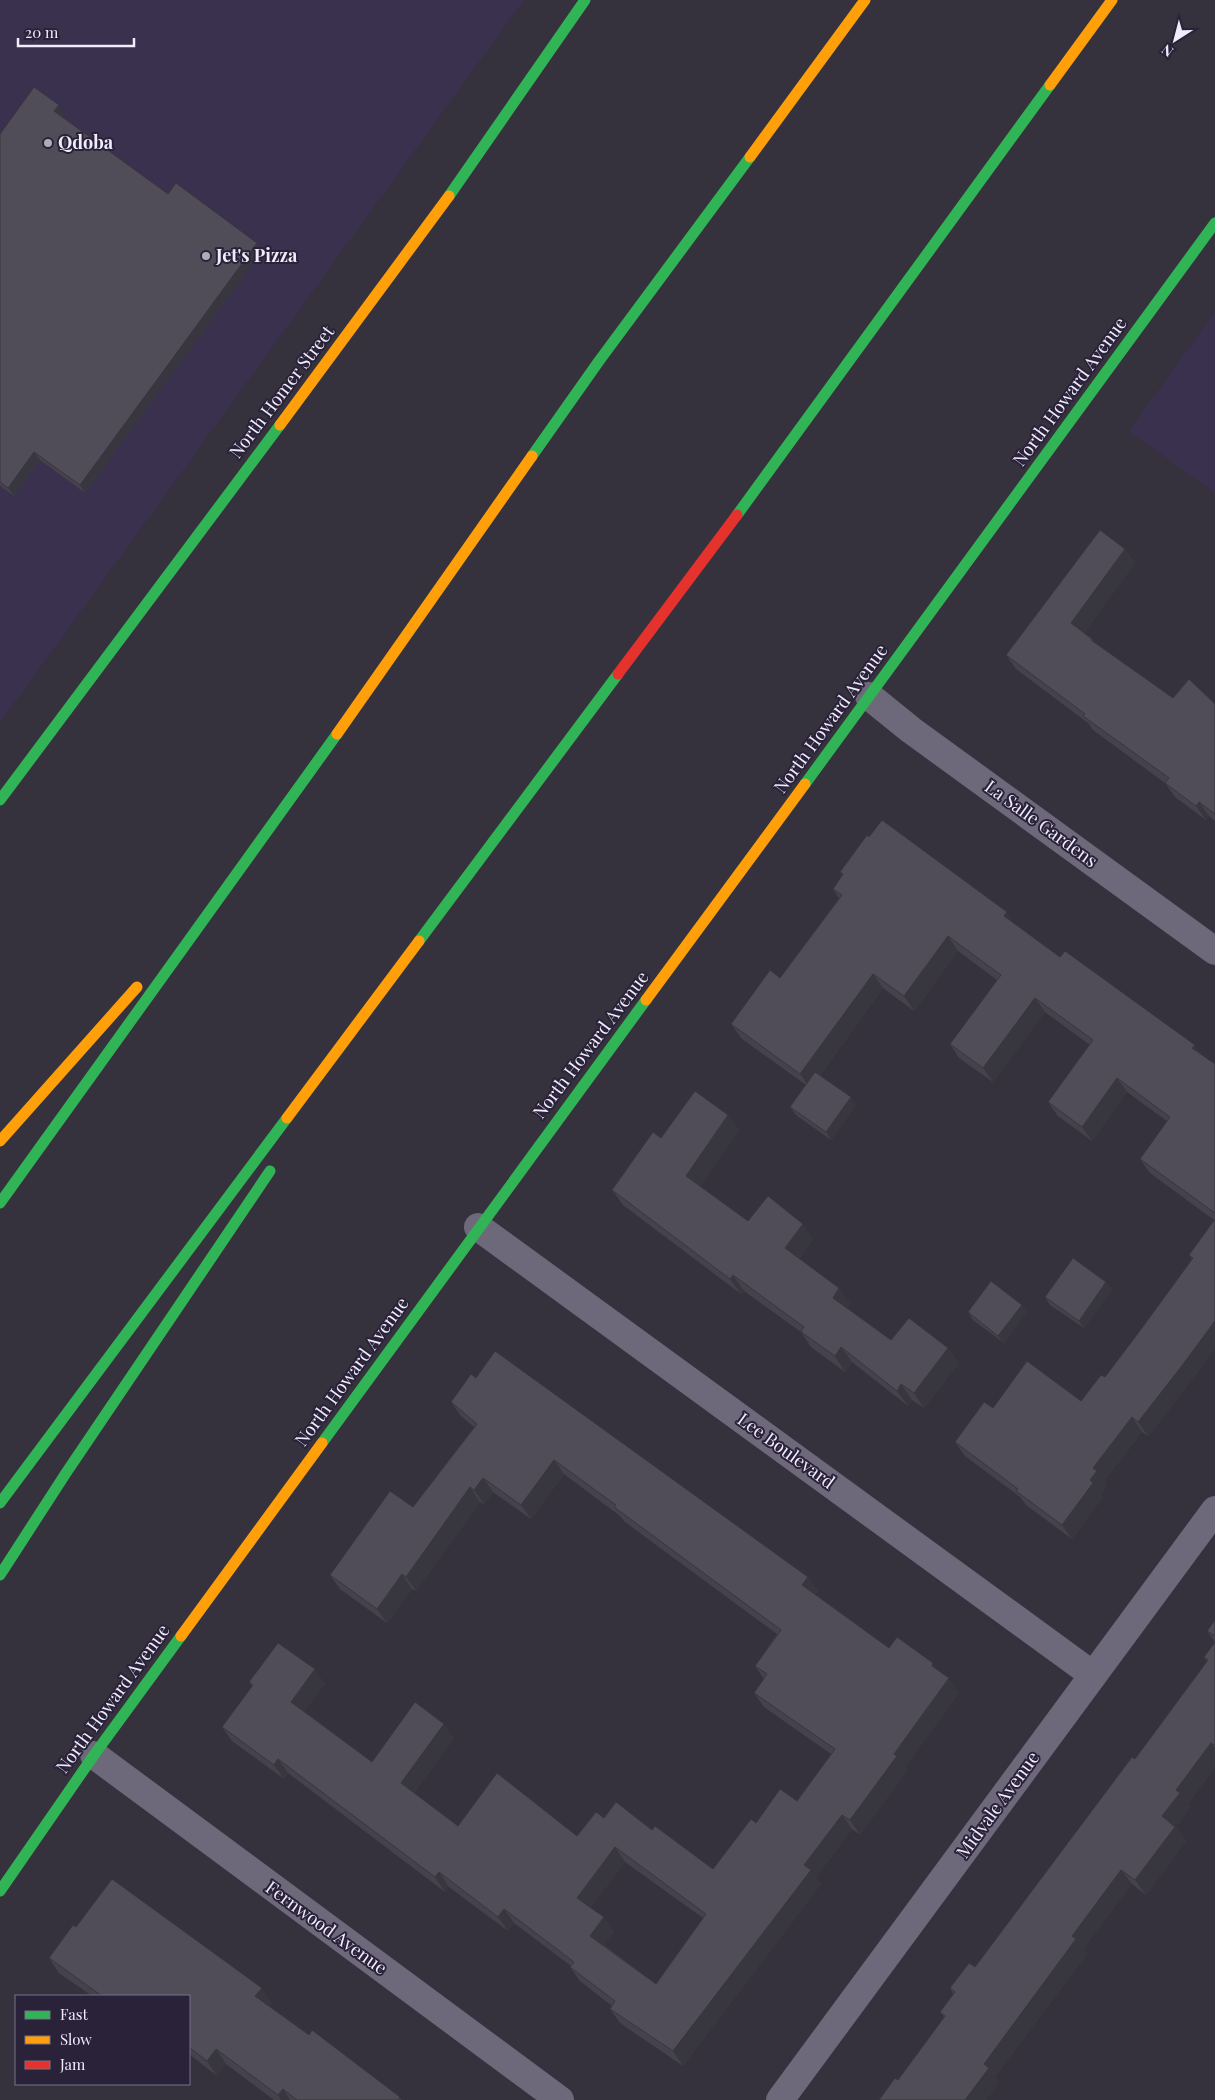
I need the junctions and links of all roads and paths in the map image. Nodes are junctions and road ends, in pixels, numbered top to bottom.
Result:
1 (585, 0) edge
2 (865, 0) edge
3 (1112, 0) edge
4 (1215, 223) edge
5 (869, 696) junction
6 (0, 800) edge
7 (239, 871) junction
8 (1215, 951) edge
9 (155, 966) dead end
10 (142, 980) dead end
11 (391, 980) junction
12 (311, 1106) dead end
13 (0, 1141) edge
14 (274, 1164) dead end
15 (0, 1203) edge
16 (478, 1227) junction
17 (0, 1503) edge
18 (1215, 1510) edge
19 (0, 1575) edge
20 (1093, 1675) junction
21 (94, 1755) junction
22 (0, 1891) edge
23 (560, 2100) edge
24 (780, 2100) edge

1 - 6 main road, North Homer Street
2 - 7 main road
3 - 11 main road
4 - 5 main road, North Howard Avenue
5 - 8 street, La Salle Gardens
5 - 16 main road, North Howard Avenue
7 - 9 main road
7 - 15 main road
10 - 13 main road
11 - 12 main road
11 - 17 main road
14 - 19 main road
16 - 20 street, Lee Boulevard
16 - 21 main road, North Howard Avenue
18 - 20 street, Midvale Avenue
20 - 24 street, Midvale Avenue
21 - 22 main road, North Howard Avenue
21 - 23 street, Fernwood Avenue

